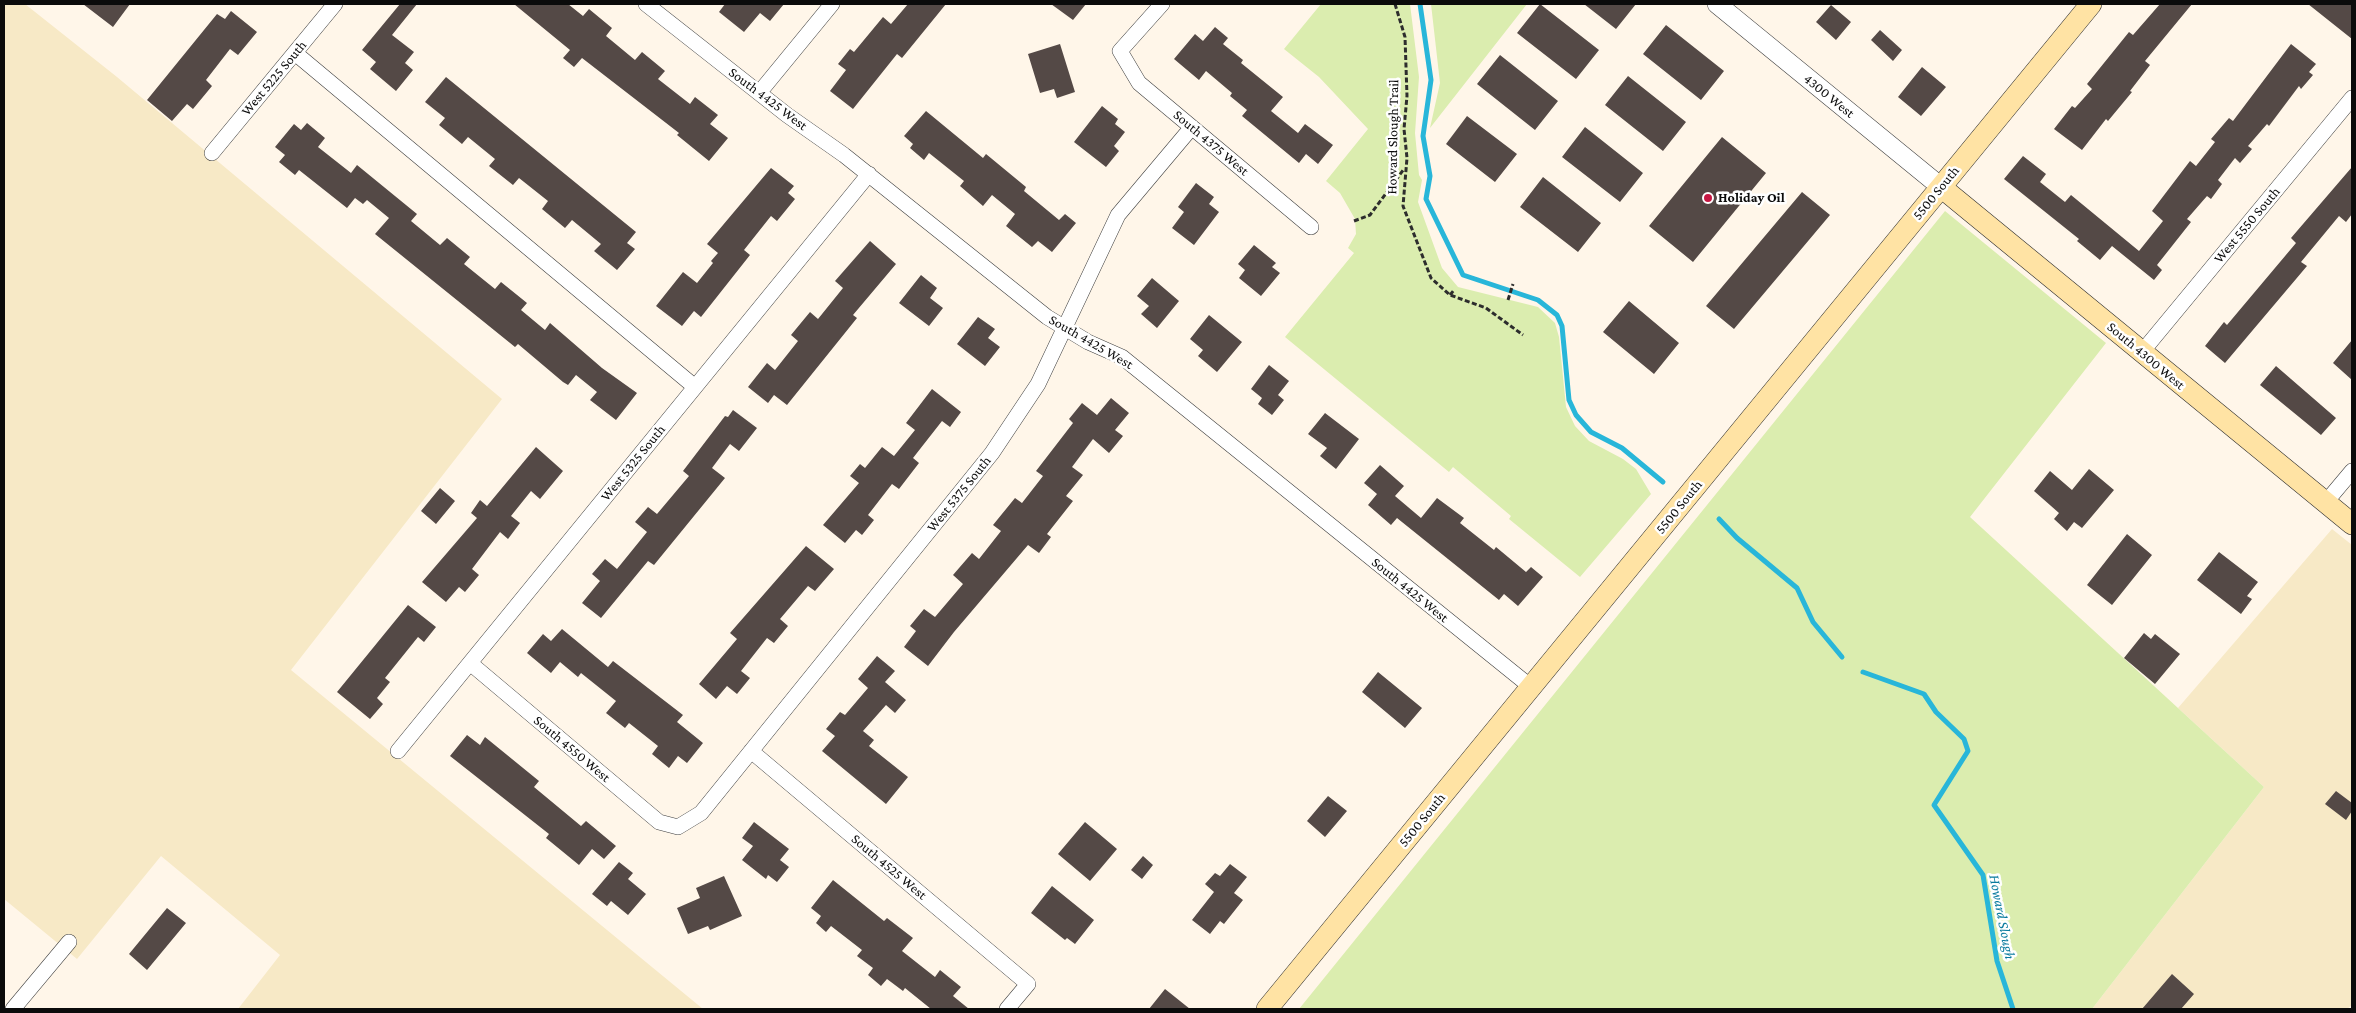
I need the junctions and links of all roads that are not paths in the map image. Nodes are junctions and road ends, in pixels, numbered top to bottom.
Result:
1 (335, 4) edge
2 (646, 4) edge
3 (832, 4) edge
4 (1162, 4) edge
5 (1717, 4) edge
6 (2090, 4) edge
7 (295, 53) junction
8 (758, 93) junction
9 (2352, 98) edge
10 (1192, 127) junction
11 (212, 153) dead end
12 (869, 174) junction
13 (1941, 187) junction
14 (1311, 228) dead end
15 (1065, 328) junction
16 (2142, 352) junction
17 (695, 387) junction
18 (2352, 471) edge
19 (2326, 502) junction
20 (2352, 524) edge
21 (470, 663) junction
22 (1531, 687) junction
23 (398, 751) dead end
24 (751, 751) junction
25 (678, 827) joint
26 (69, 942) dead end
27 (13, 1009) edge
28 (1007, 1009) edge
29 (1268, 1009) edge

1 - 7 street, West 5225 South
2 - 8 street, South 4425 West
3 - 8 street
4 - 10 street, South 4375 West
5 - 13 street, 4300 West
6 - 13 main road, 5500 South
7 - 11 street, West 5225 South
7 - 17 street
8 - 12 street, South 4425 West
9 - 16 street, West 5550 South
10 - 14 street, South 4375 West
10 - 15 street, West 5375 South
12 - 15 street, South 4425 West
12 - 17 street, West 5325 South
13 - 16 main road, South 4300 West
13 - 22 main road, 5500 South
15 - 22 street, South 4425 West
15 - 24 street, West 5375 South
16 - 19 main road, South 4300 West
17 - 21 street, West 5325 South
18 - 19 street
19 - 20 main road, South 4300 West
21 - 23 street, West 5325 South
21 - 25 street, South 4550 West
22 - 29 main road, 5500 South
24 - 25 street, West 5375 South
24 - 28 street, South 4525 West
26 - 27 street

